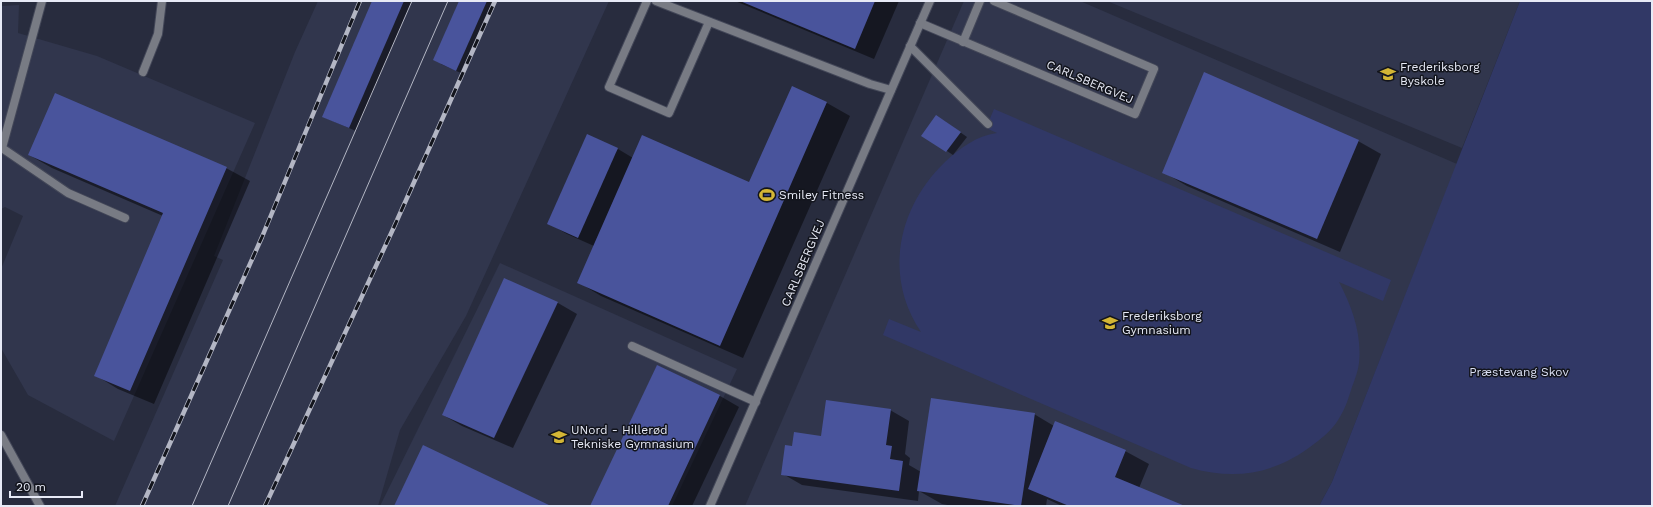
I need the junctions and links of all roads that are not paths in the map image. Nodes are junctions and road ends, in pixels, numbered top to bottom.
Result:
1 (42, 1) edge
2 (162, 1) edge
3 (647, 1) edge
4 (656, 1) edge
5 (930, 1) edge
6 (980, 1) edge
7 (994, 1) edge
8 (709, 22) junction
9 (920, 23) junction
10 (963, 42) junction
11 (910, 46) junction
12 (143, 72) dead end
13 (891, 90) junction
14 (988, 124) dead end
15 (125, 218) dead end
16 (632, 346) dead end
17 (756, 402) junction
18 (1, 434) edge
19 (40, 506) edge
20 (710, 506) edge

1 - 15 street
2 - 12 street
3 - 8 street
4 - 8 street
5 - 9 street, CARLSBERGVEJ
6 - 10 street
7 - 10 street, CARLSBERGVEJ
8 - 13 street
9 - 10 street, CARLSBERGVEJ
9 - 11 street, CARLSBERGVEJ
11 - 13 street, CARLSBERGVEJ
11 - 14 street
13 - 17 street, CARLSBERGVEJ
16 - 17 street
17 - 20 street, CARLSBERGVEJ
18 - 19 street

